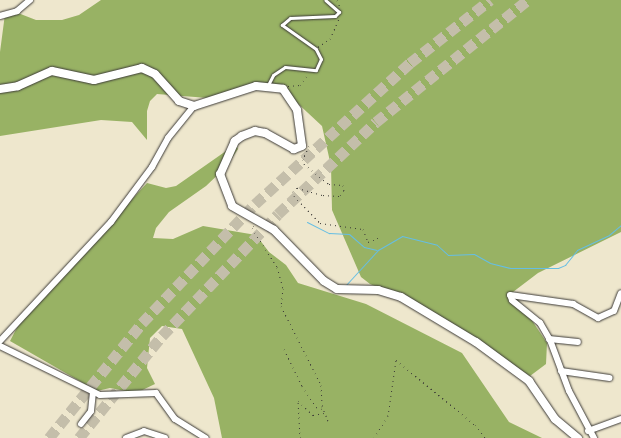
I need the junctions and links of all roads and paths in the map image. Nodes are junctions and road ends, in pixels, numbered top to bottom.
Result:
1 (30, 0) edge
2 (325, 0) edge
3 (337, 0) edge
4 (0, 16) edge
5 (316, 49) junction
6 (310, 70) junction
7 (268, 85) junction
8 (0, 89) edge
9 (283, 89) junction
10 (194, 106) junction
11 (302, 140) junction
12 (258, 228) dead end
13 (378, 238) dead end
14 (621, 293) edge
15 (549, 339) junction
16 (0, 341) edge
17 (578, 342) dead end
18 (0, 346) edge
19 (284, 349) dead end
20 (561, 372) junction
21 (609, 378) dead end
22 (93, 393) junction
23 (323, 409) junction
24 (324, 412) junction
25 (621, 419) edge
26 (328, 421) dead end
27 (80, 424) dead end
28 (588, 431) junction
29 (126, 438) edge
30 (165, 438) edge
31 (206, 438) edge
32 (300, 438) edge
33 (374, 438) edge
34 (485, 438) edge
35 (578, 438) edge
36 (594, 438) edge

1 - 4 street
2 - 5 lane
3 - 5 path
5 - 6 lane
6 - 7 lane
6 - 9 path
7 - 9 street
7 - 10 street
8 - 10 street
9 - 11 street
10 - 16 street
11 - 13 path
11 - 35 street
12 - 23 path
14 - 15 street
15 - 17 street
15 - 20 street
18 - 22 street
19 - 23 path
20 - 21 street
20 - 28 street
22 - 27 street
22 - 31 street
23 - 24 path
24 - 26 path
24 - 32 path
25 - 28 street
28 - 36 street
29 - 30 street
33 - 34 path

